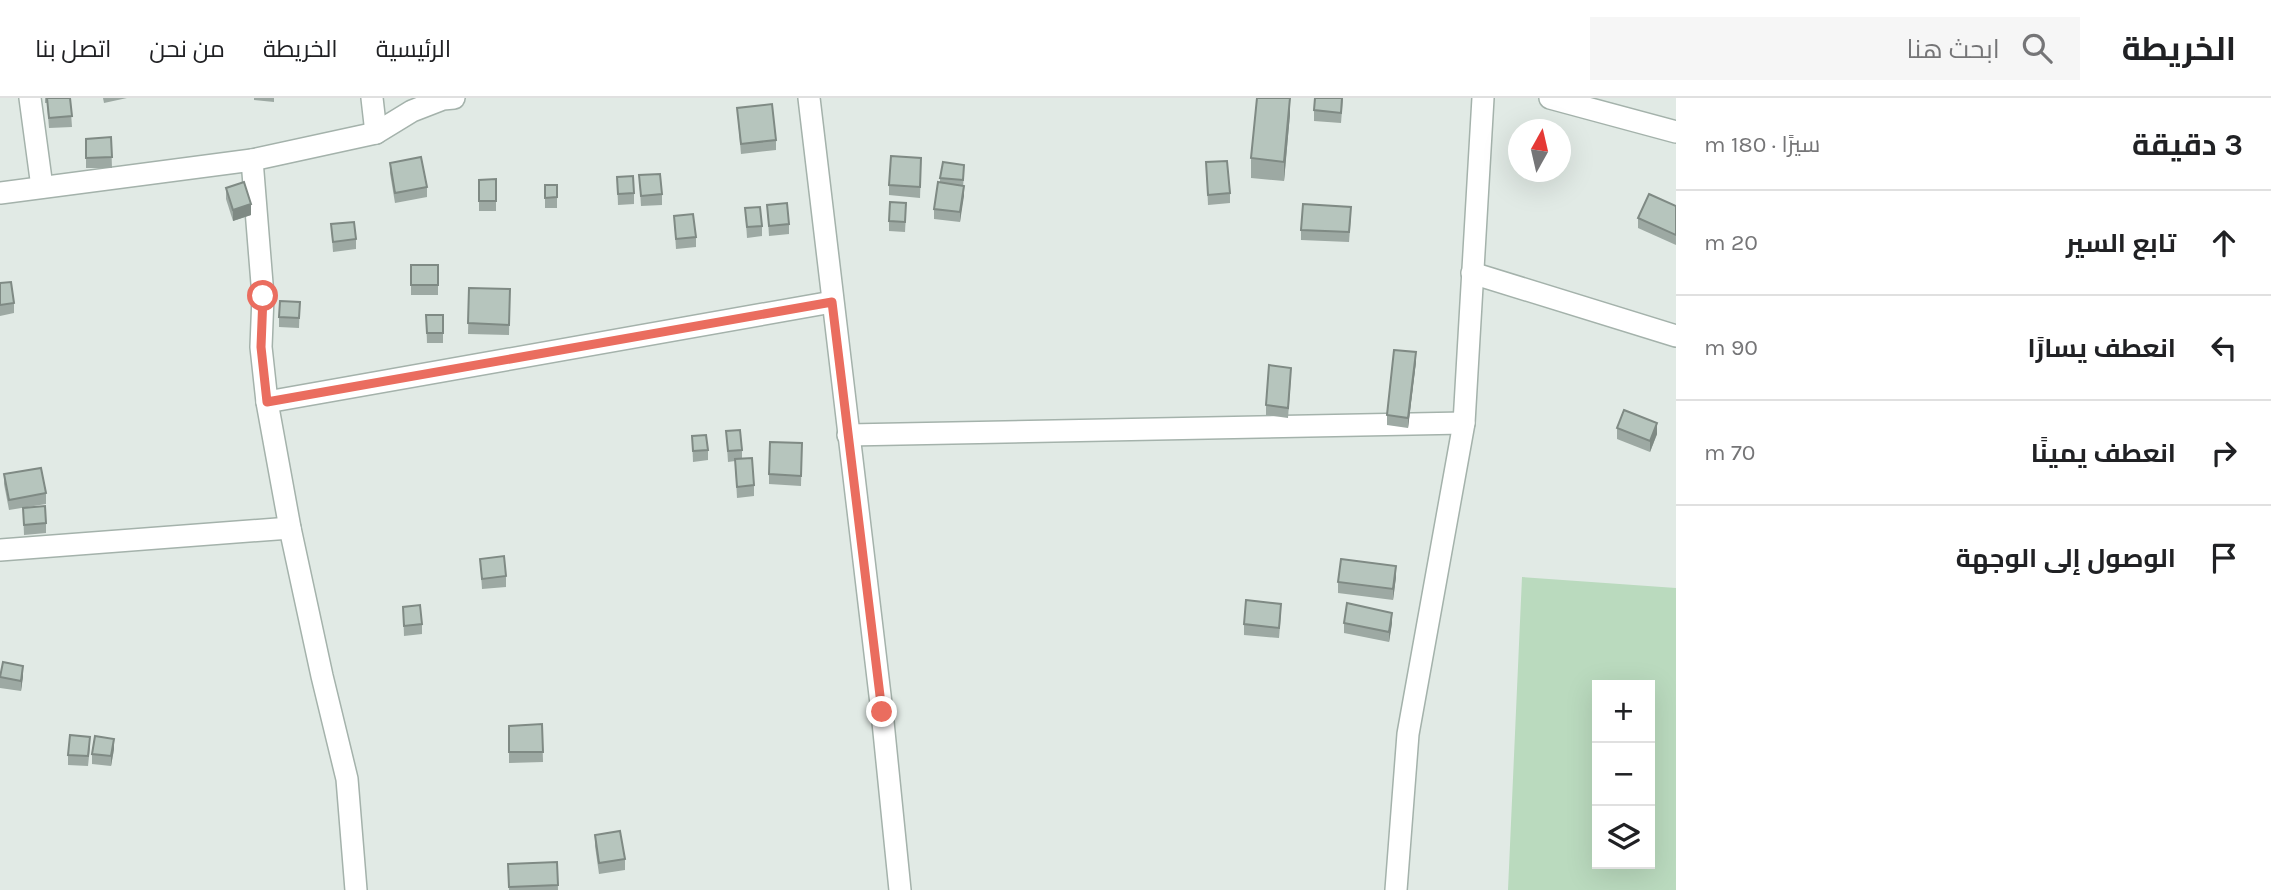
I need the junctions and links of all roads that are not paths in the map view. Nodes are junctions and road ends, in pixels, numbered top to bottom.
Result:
1 (30, 98) edge
2 (372, 98) edge
3 (454, 98) edge
4 (810, 98) edge
5 (1483, 98) edge
6 (1550, 98) edge
7 (376, 132) junction
8 (1676, 132) edge
9 (252, 160) junction
10 (42, 187) junction
11 (0, 192) edge
12 (1472, 273) junction
13 (832, 302) junction
14 (1676, 336) edge
15 (267, 402) junction
16 (1464, 424) junction
17 (848, 435) junction
18 (290, 528) junction
19 (0, 550) edge
20 (356, 890) edge
21 (900, 890) edge
22 (1396, 890) edge

1 - 10 street
2 - 7 street
3 - 7 street
4 - 13 street
5 - 12 street
6 - 8 street
7 - 9 street
9 - 10 street
9 - 15 street
10 - 11 street
12 - 14 street
12 - 16 street
13 - 15 street
13 - 17 street
15 - 18 street
16 - 17 street
16 - 22 street
17 - 21 street
18 - 19 street
18 - 20 street

